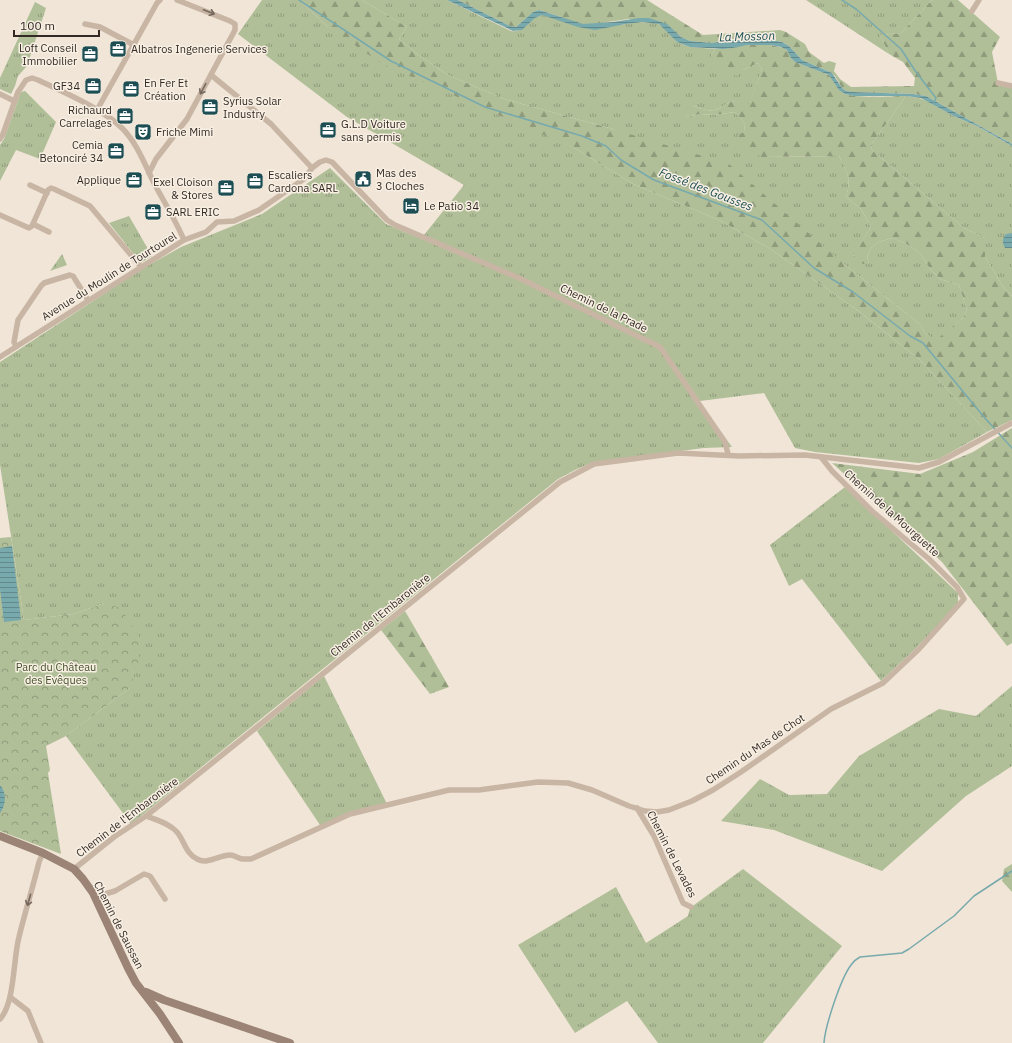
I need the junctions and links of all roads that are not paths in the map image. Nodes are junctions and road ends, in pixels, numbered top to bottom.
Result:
1 (177, 0) edge
2 (979, 0) edge
3 (159, 1) edge
4 (972, 11) dead end
5 (85, 24) dead end
6 (134, 45) junction
7 (211, 75) junction
8 (998, 83) dead end
9 (1012, 86) edge
10 (0, 94) edge
11 (14, 101) junction
12 (97, 110) junction
13 (1, 137) edge
14 (156, 159) junction
15 (143, 161) junction
16 (312, 168) junction
17 (150, 173) junction
18 (30, 185) dead end
19 (47, 193) junction
20 (0, 215) edge
21 (33, 224) junction
22 (49, 232) dead end
23 (422, 237) joint
24 (184, 240) junction
25 (141, 267) junction
26 (88, 300) junction
27 (16, 346) junction
28 (0, 357) edge
29 (1012, 423) edge
30 (728, 454) junction
31 (821, 457) junction
32 (964, 599) joint
33 (637, 808) junction
34 (146, 816) junction
35 (0, 836) edge
36 (43, 853) junction
37 (72, 868) junction
38 (95, 897) junction
39 (165, 899) dead end
40 (691, 907) dead end
41 (142, 990) junction
42 (10, 997) junction
43 (164, 1000) junction
44 (160, 1014) junction
45 (0, 1019) edge
46 (40, 1043) edge
47 (179, 1043) edge
48 (290, 1043) edge

1 -> 7 street
2 - 4 street
3 - 6 street
5 - 6 street
6 - 12 street
7 -> 14 street
7 - 16 street
8 - 9 street
10 - 11 street
11 - 12 street
11 - 13 street
12 - 15 street
14 - 15 street
14 - 17 street
15 - 17 street
16 - 23 street, Avenue du Moulin de Tourtourel
16 - 24 street, Avenue du Moulin de Tourtourel
17 - 24 street
18 - 19 street
19 - 21 street
19 - 25 street
20 - 21 street
21 - 22 street
23 - 30 street, Chemin de la Prade
24 - 25 street, Avenue du Moulin de Tourtourel
25 - 26 street, Avenue du Moulin de Tourtourel
26 - 27 street, Avenue du Moulin de Tourtourel
26 - 27 street
27 - 28 street, Avenue du Moulin de Tourtourel
29 - 31 street
30 - 31 street
30 - 34 street, Chemin de l'Embaronière
31 - 32 street, Chemin de la Mourguette
32 - 33 street, Chemin du Mas de Chot
33 - 34 street, Chemin du Mas de Chot
33 - 40 street, Chemin de Levades
34 - 37 street, Chemin de l'Embaronière
35 - 36 street
36 - 37 street
36 -> 42 street
37 - 38 street, Chemin de Saussan
38 - 39 street
38 - 41 street, Chemin de Saussan
41 - 43 street
41 - 44 street, Chemin de Saussan
42 - 45 street
42 - 46 street
43 - 44 street
43 - 48 street
44 - 47 street, Chemin de Saussan

